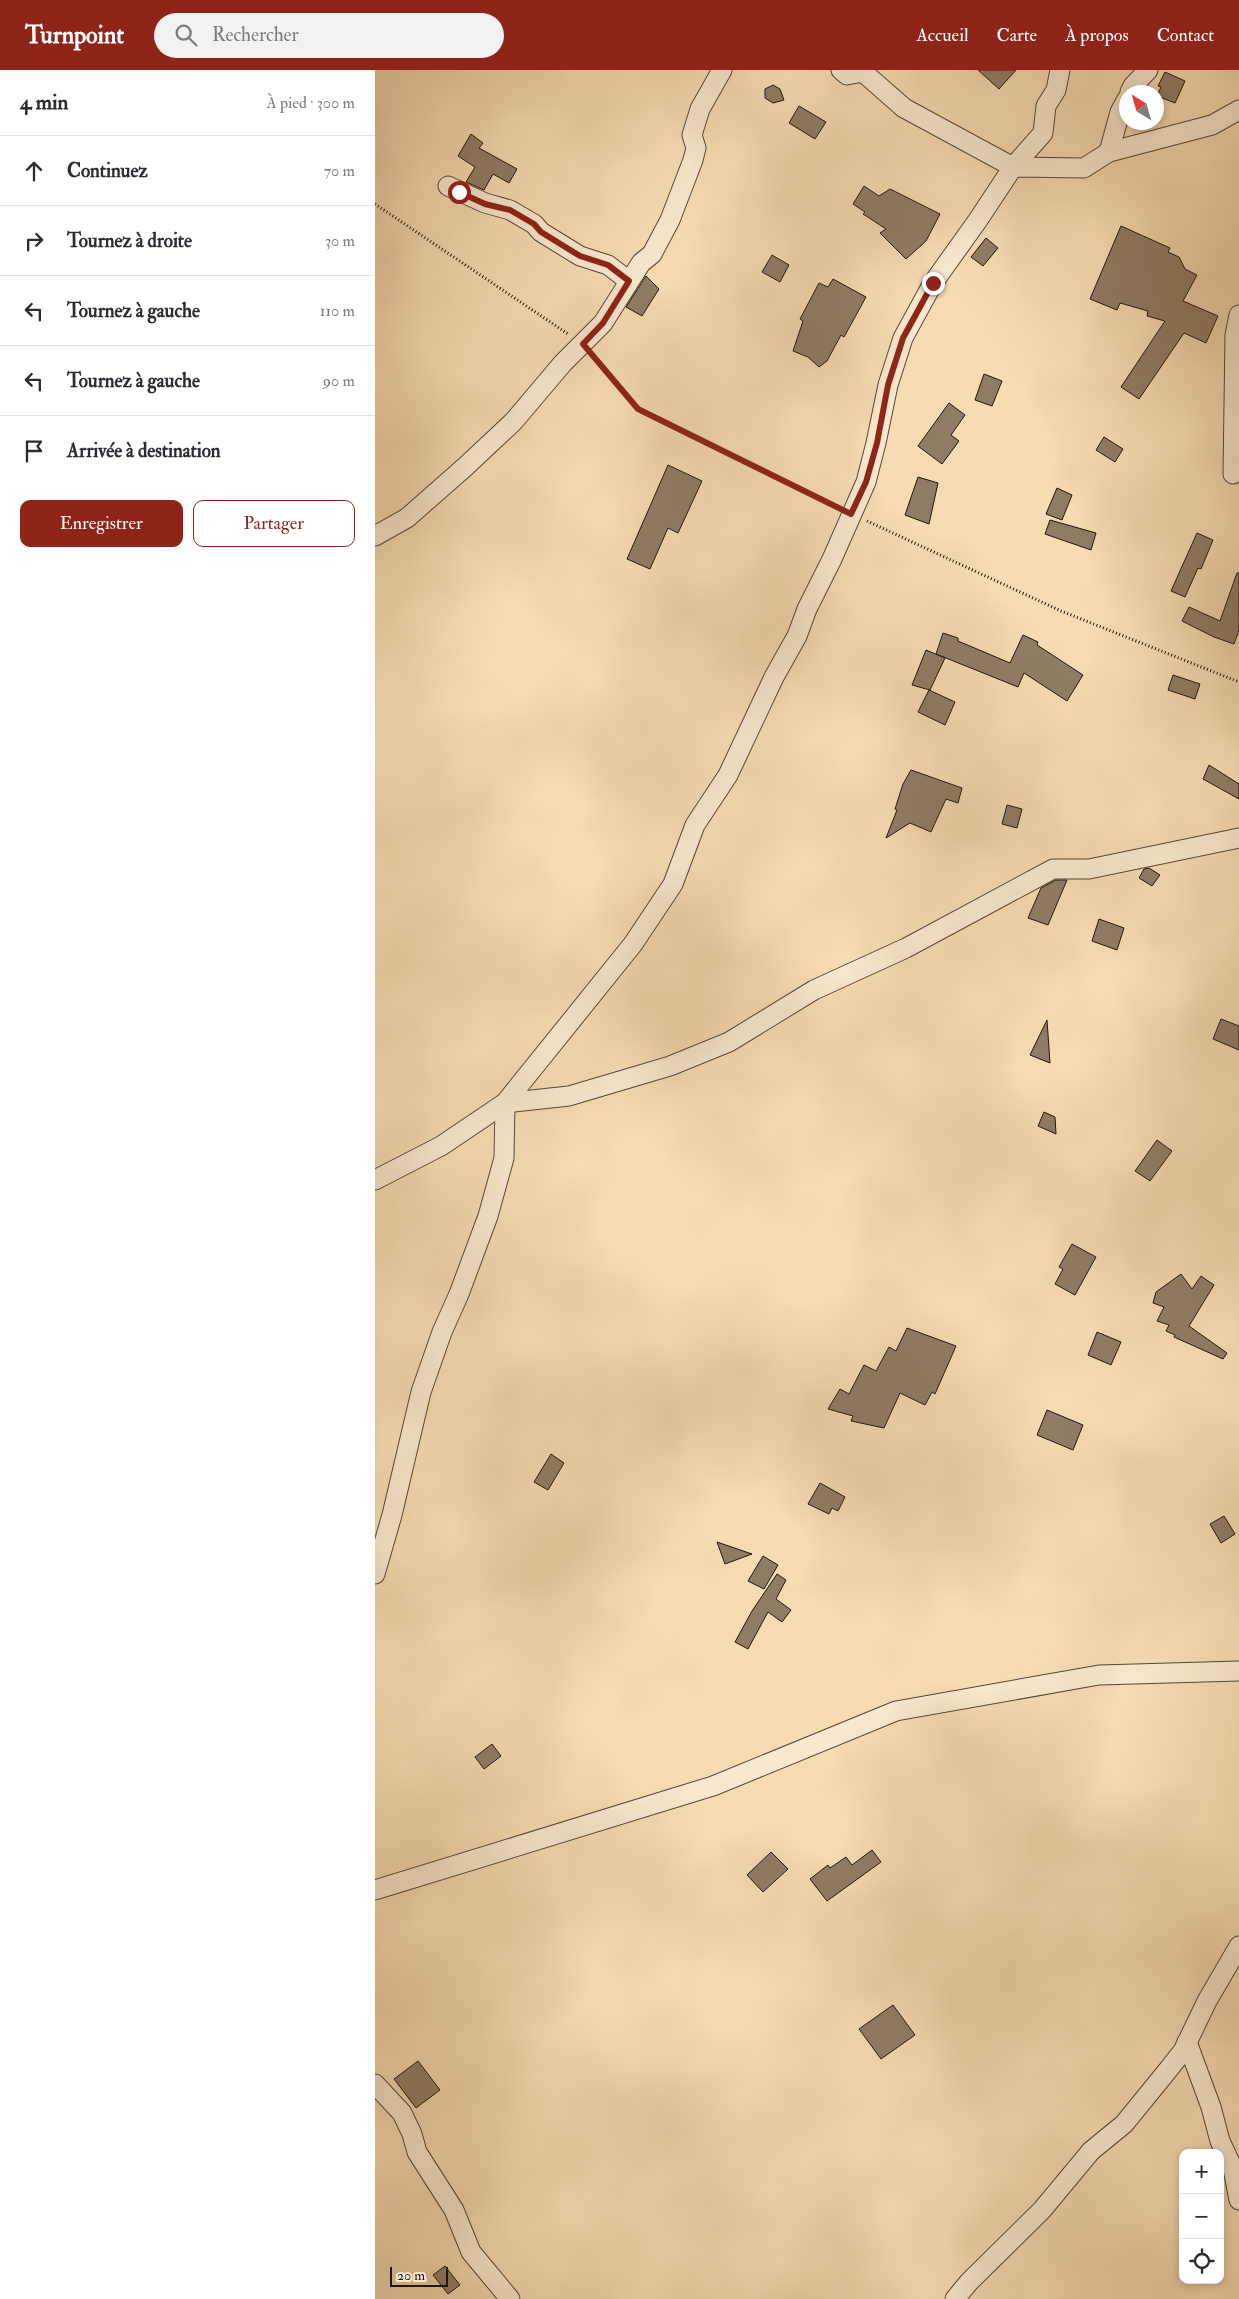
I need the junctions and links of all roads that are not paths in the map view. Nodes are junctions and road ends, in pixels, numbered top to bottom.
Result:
1 (721, 70) edge
2 (841, 70) edge
3 (1060, 70) edge
4 (1148, 70) edge
5 (1134, 85) edge
6 (1239, 110) edge
7 (1119, 116) edge
8 (1109, 152) junction
9 (1013, 166) junction
10 (448, 186) dead end
11 (629, 281) junction
12 (1239, 315) edge
13 (1233, 474) dead end
14 (375, 536) edge
15 (1239, 838) edge
16 (505, 1103) junction
17 (375, 1180) edge
18 (375, 1574) edge
19 (1239, 1671) edge
20 (375, 1890) edge
21 (1239, 1946) edge
22 (1187, 2042) junction
23 (375, 2084) edge
24 (1239, 2200) edge
25 (510, 2299) edge
26 (955, 2299) edge

1 - 11 street
2 - 9 street
3 - 9 street
4 - 5 street
6 - 8 street
7 - 8 street
8 - 9 street
9 - 16 street
10 - 11 street
11 - 14 street
12 - 13 street
15 - 16 street
16 - 17 street
16 - 18 street
19 - 20 street
21 - 22 street
22 - 24 street
22 - 26 street
23 - 25 street

